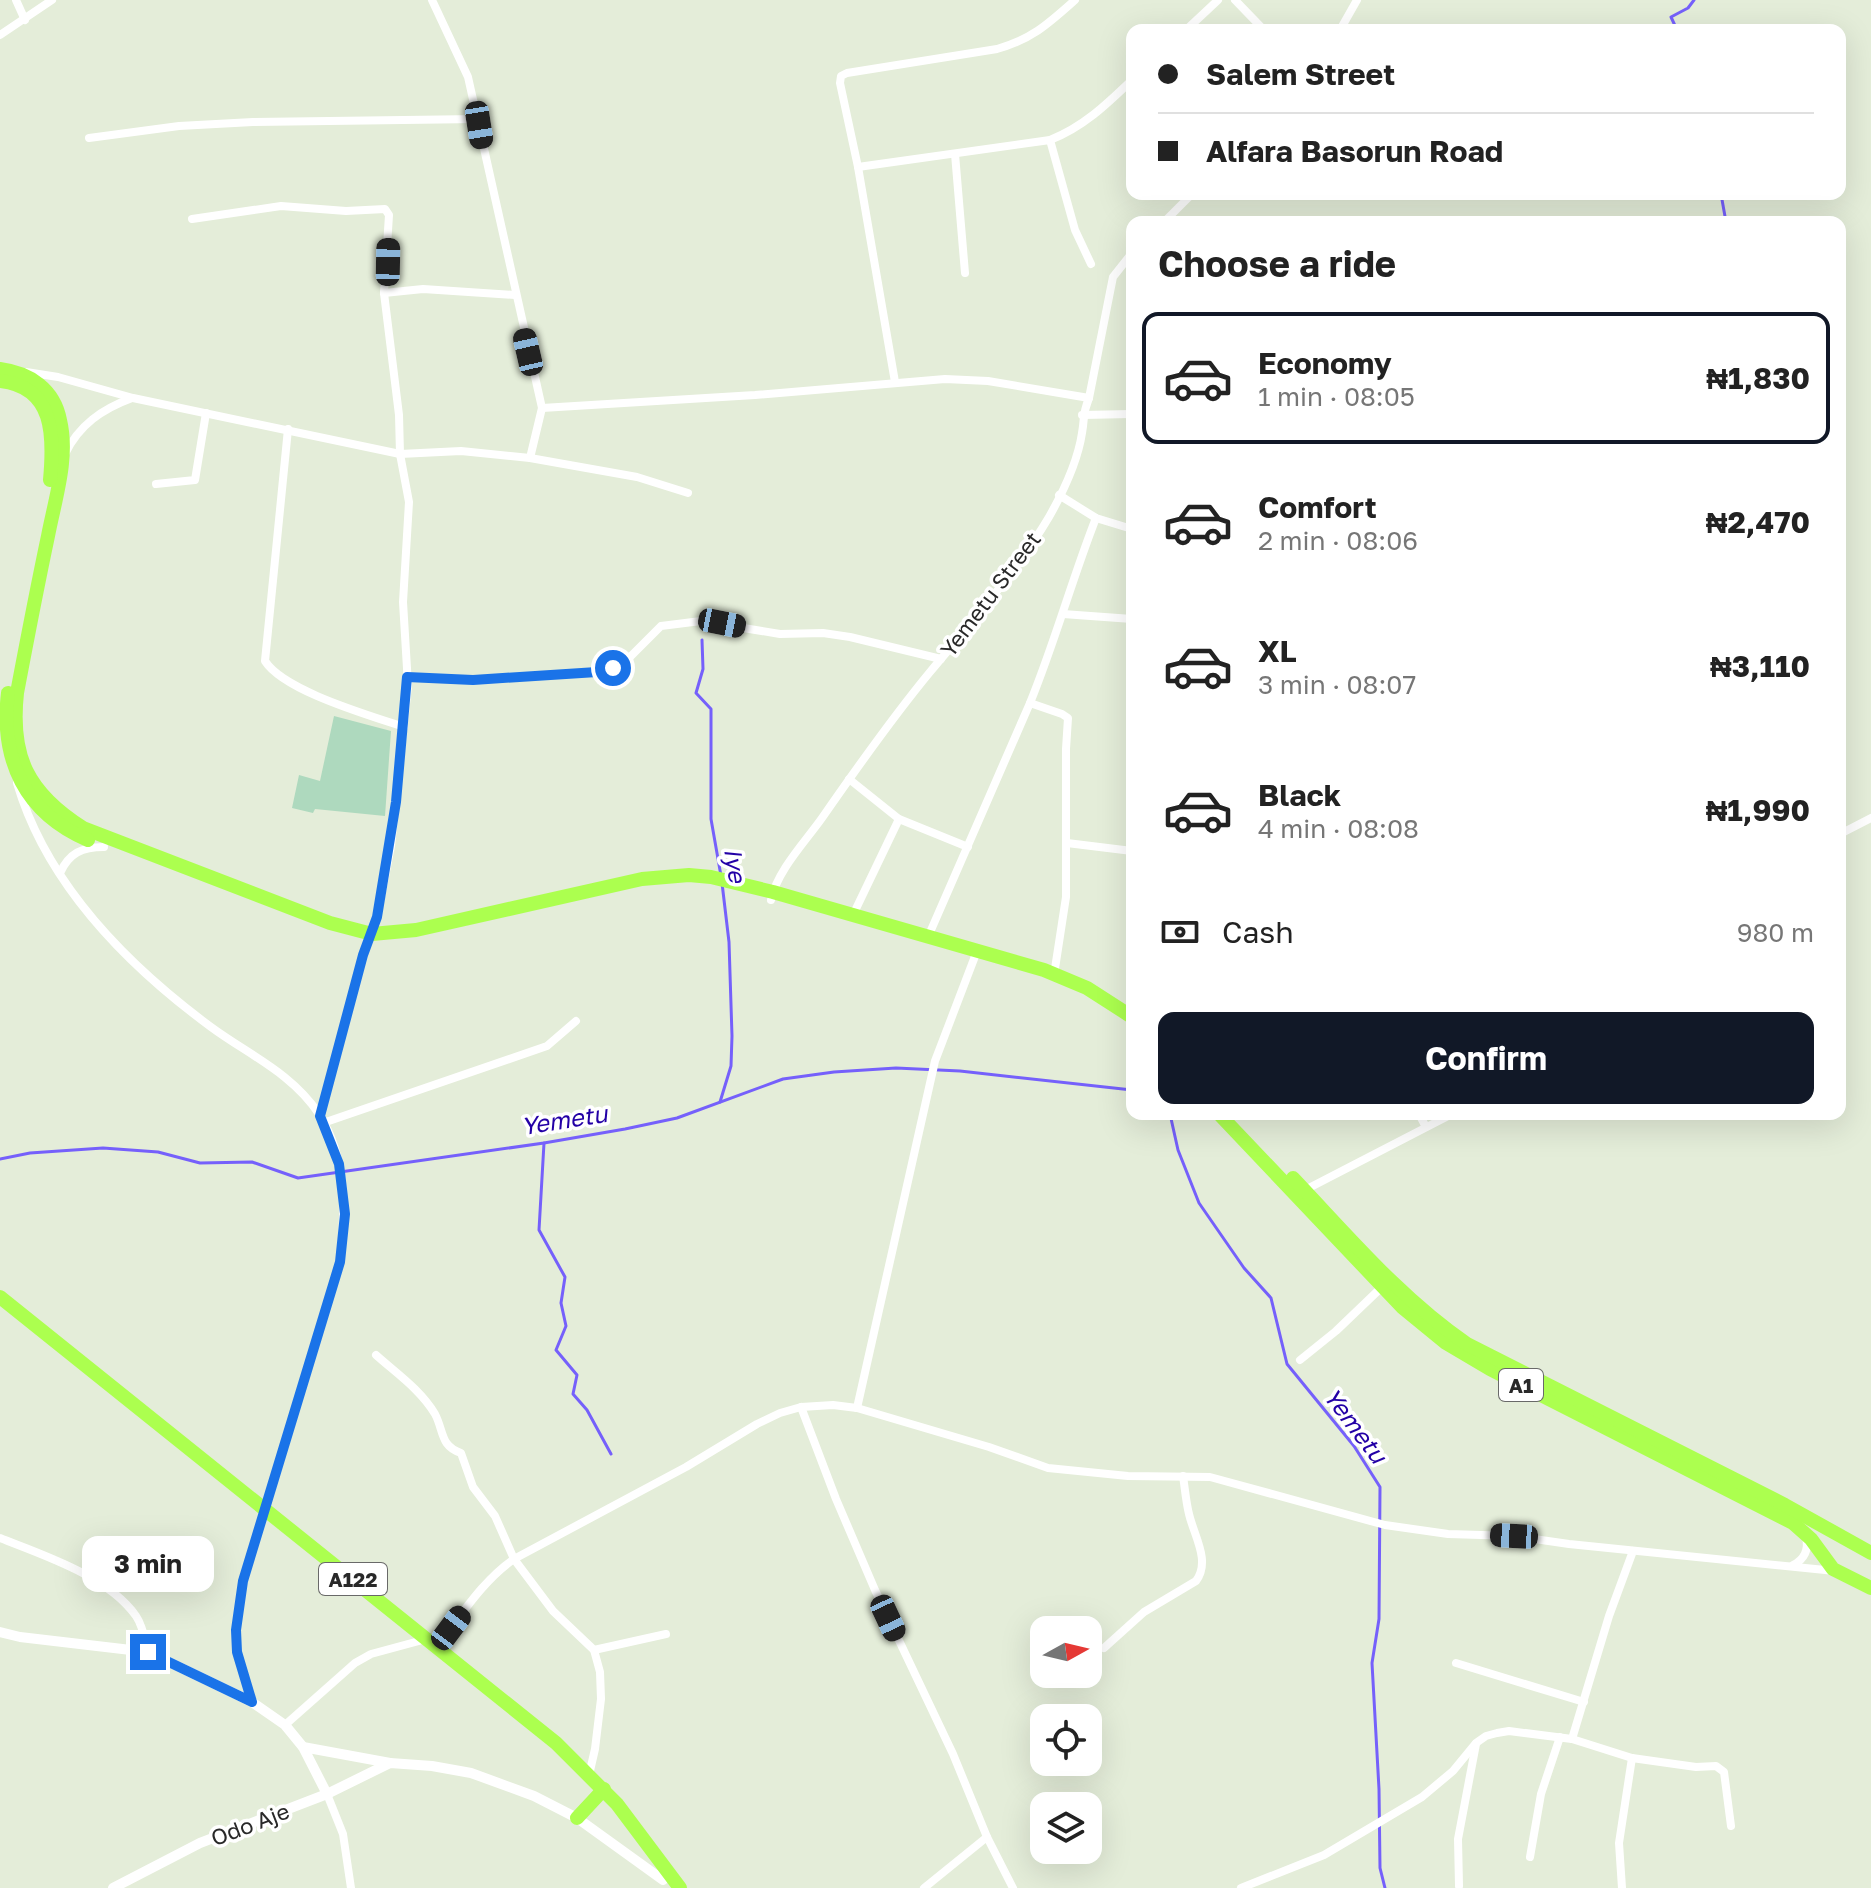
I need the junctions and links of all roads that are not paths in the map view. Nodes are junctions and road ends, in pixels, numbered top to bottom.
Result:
1 (16, 0) edge
2 (52, 0) edge
3 (432, 0) edge
4 (1075, 0) edge
5 (1218, 0) edge
6 (1235, 0) edge
7 (1357, 0) edge
8 (25, 20) junction
9 (1192, 24) edge
10 (1258, 24) edge
11 (1343, 24) edge
12 (0, 35) edge
13 (1126, 86) edge
14 (478, 119) junction
15 (89, 138) dead end
16 (1050, 140) junction
17 (955, 154) junction
18 (858, 167) junction
19 (1186, 200) edge
20 (1170, 216) edge
21 (192, 219) dead end
22 (1126, 261) edge
23 (1091, 264) dead end
24 (965, 273) dead end
25 (384, 293) junction
26 (515, 295) junction
27 (0, 369) edge
28 (17, 371) junction
29 (0, 381) edge
30 (895, 382) junction
31 (133, 398) junction
32 (1089, 398) junction
33 (542, 408) junction
34 (206, 413) junction
35 (1126, 414) edge
36 (1082, 415) junction
37 (288, 429) junction
38 (400, 454) junction
39 (530, 458) junction
40 (62, 459) junction
41 (156, 484) dead end
42 (688, 493) dead end
43 (1059, 495) junction
44 (1096, 518) junction
45 (1126, 527) edge
46 (32, 595) junction
47 (1063, 614) junction
48 (1126, 619) edge
49 (941, 659) junction
50 (407, 677) junction
51 (1030, 703) junction
52 (404, 727) junction
53 (14, 770) junction
54 (849, 779) junction
55 (1871, 818) edge
56 (899, 819) junction
57 (1846, 831) edge
58 (1067, 843) junction
59 (104, 847) junction
60 (968, 847) junction
61 (1126, 850) edge
62 (60, 873) junction
63 (772, 896) junction
64 (853, 915) junction
65 (928, 937) junction
66 (370, 938) junction
67 (976, 955) junction
68 (1054, 975) junction
69 (1126, 1013) edge
70 (576, 1021) dead end
71 (1126, 1023) edge
72 (322, 1120) junction
73 (1225, 1120) edge
74 (1237, 1120) edge
75 (1422, 1120) edge
76 (1440, 1120) edge
77 (1426, 1127) junction
78 (1300, 1192) junction
79 (1386, 1282) junction
80 (0, 1297) edge
81 (0, 1306) edge
82 (376, 1355) dead end
83 (1300, 1360) dead end
84 (801, 1407) junction
85 (857, 1408) junction
86 (1183, 1476) junction
87 (265, 1512) junction
88 (1803, 1530) junction
89 (0, 1538) edge
90 (1633, 1551) junction
91 (1871, 1553) edge
92 (514, 1559) junction
93 (1793, 1565) junction
94 (1838, 1572) junction
95 (1871, 1588) edge
96 (0, 1632) edge
97 (666, 1634) dead end
98 (419, 1641) junction
99 (437, 1646) junction
100 (1104, 1648) dead end
101 (594, 1650) junction
102 (148, 1652) junction
103 (1456, 1663) dead end
104 (252, 1702) junction
105 (1584, 1702) junction
106 (285, 1725) junction
107 (1560, 1737) junction
108 (1572, 1739) junction
109 (1476, 1743) junction
110 (303, 1747) junction
111 (1632, 1758) junction
112 (390, 1763) junction
113 (587, 1778) junction
114 (601, 1792) junction
115 (327, 1794) junction
116 (577, 1818) junction
117 (1731, 1826) dead end
118 (987, 1837) junction
119 (1530, 1857) dead end
120 (666, 1884) edge
121 (1459, 1886) edge
122 (113, 1888) edge
123 (351, 1888) edge
124 (680, 1888) edge
125 (924, 1888) edge
126 (1013, 1888) edge
127 (1241, 1888) edge
128 (1622, 1888) edge

1 - 8 street
2 - 8 street
3 - 14 street
4 - 18 street
5 - 9 street
6 - 10 street
7 - 11 street
8 - 12 street
13 - 16 street
14 - 15 street
14 - 26 street
16 - 17 street
16 - 23 street
17 - 18 street
17 - 24 street
18 - 30 street
19 - 20 street
21 - 25 street
22 - 32 street, Yemetu Street
25 - 26 street
25 - 38 street
26 - 33 street
27 - 28 highway
28 - 31 street
28 - 40 highway
29 - 46 highway
30 - 32 street
30 - 33 street
31 - 34 street
31 - 40 street
32 - 36 street, Yemetu Street
33 - 39 street
34 - 37 street
34 - 41 street
35 - 36 street
36 - 43 street, Yemetu Street
37 - 38 street
37 - 52 street
38 - 39 street
38 - 50 street
39 - 42 street
40 - 46 highway
43 - 44 street
43 - 49 street, Yemetu Street
44 - 45 street
44 - 47 street
46 - 53 highway
46 - 66 highway
47 - 48 street
47 - 51 street
49 - 50 street
49 - 54 street, Yemetu Street
50 - 52 street
51 - 58 street
51 - 60 street
52 - 66 street
53 - 59 highway
53 - 62 street
54 - 56 street
54 - 63 street, Yemetu Street
55 - 57 street
56 - 60 street
56 - 64 street
58 - 61 street
58 - 68 street
59 - 62 street
59 - 66 highway
60 - 65 street
62 - 72 street
63 - 64 highway
63 - 66 highway
63 - 67 highway
64 - 65 highway
65 - 67 highway
66 - 72 street
67 - 68 highway
67 - 71 highway
67 - 85 street
68 - 69 highway
70 - 72 street
72 - 87 street
73 - 78 highway, A1
74 - 78 highway, A1
75 - 77 street
76 - 77 street
77 - 78 street
78 - 79 highway, A1
79 - 83 street
79 - 88 highway, A1
79 - 91 highway, A1
80 - 87 highway, A122
81 - 87 highway, A122
82 - 92 street
84 - 85 street
84 - 92 street
84 - 118 street
85 - 86 street
86 - 90 street
86 - 100 street
87 - 98 highway, A122
87 - 99 highway, A122
87 - 104 street
88 - 93 street
88 - 94 highway, A1
89 - 102 street
90 - 93 street
90 - 105 street
92 - 99 street
92 - 101 street
93 - 94 street
94 - 95 highway, A1
96 - 102 street
97 - 101 street
98 - 106 street
98 - 113 highway, A122
99 - 113 highway, A122
101 - 113 street
102 - 104 street
103 - 105 street
104 - 106 street
105 - 108 street
106 - 110 street
107 - 108 street
107 - 109 street
107 - 119 street
108 - 111 street
109 - 121 street
109 - 127 street
110 - 112 street
110 - 115 street
111 - 117 street
111 - 128 street
112 - 115 street, Odo Aje
112 - 116 street
113 - 114 highway, A122
114 - 116 highway
114 - 120 highway, A122
114 - 124 highway, A122
115 - 122 street, Odo Aje
115 - 123 street
116 - 120 street
118 - 125 street
118 - 126 street

